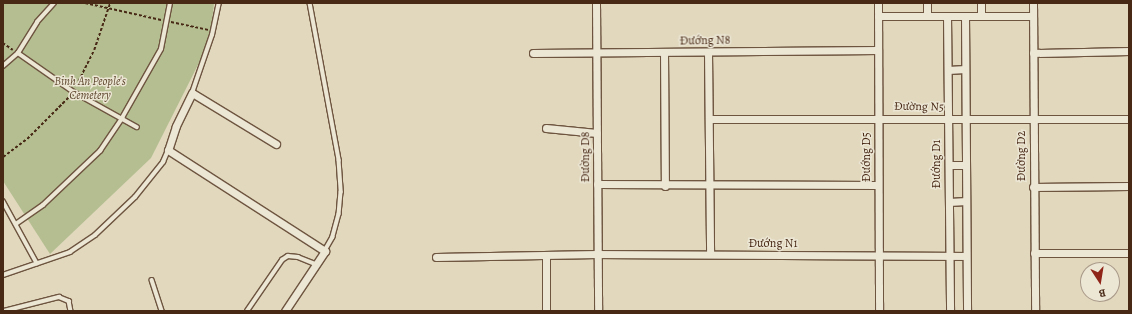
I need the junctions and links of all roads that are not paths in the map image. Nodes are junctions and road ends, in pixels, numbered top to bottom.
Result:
1 (54, 3) edge
2 (170, 3) edge
3 (219, 3) edge
4 (310, 3) edge
5 (596, 3) edge
6 (878, 3) edge
7 (927, 3) edge
8 (981, 3) edge
9 (1033, 3) edge
10 (878, 16) junction
11 (927, 16) junction
12 (948, 16) junction
13 (965, 16) junction
14 (981, 16) junction
15 (1033, 16) junction
16 (878, 50) junction
17 (1129, 51) edge
18 (664, 52) junction
19 (708, 52) junction
20 (18, 53) junction
21 (533, 53) dead end
22 (596, 53) junction
23 (1033, 53) junction
24 (3, 66) edge
25 (965, 69) junction
26 (948, 70) junction
27 (192, 93) junction
28 (878, 117) junction
29 (122, 118) junction
30 (709, 118) junction
31 (948, 118) junction
32 (966, 119) junction
33 (1033, 119) junction
34 (1129, 119) edge
35 (137, 127) dead end
36 (546, 128) dead end
37 (596, 133) junction
38 (276, 144) dead end
39 (168, 150) junction
40 (948, 165) junction
41 (966, 165) junction
42 (597, 184) junction
43 (878, 185) junction
44 (665, 186) junction
45 (710, 186) junction
46 (1129, 186) edge
47 (1033, 187) junction
48 (3, 201) edge
49 (966, 201) junction
50 (949, 202) junction
51 (16, 224) junction
52 (325, 251) junction
53 (1034, 253) junction
54 (1129, 253) edge
55 (597, 254) junction
56 (710, 254) junction
57 (878, 255) junction
58 (949, 255) junction
59 (546, 256) junction
60 (966, 256) junction
61 (436, 257) dead end
62 (36, 263) junction
63 (316, 264) junction
64 (3, 275) edge
65 (152, 280) dead end
66 (1034, 310) edge
67 (4, 311) edge
68 (71, 311) edge
69 (162, 311) edge
70 (247, 311) edge
71 (285, 311) edge
72 (546, 311) edge
73 (598, 311) edge
74 (879, 311) edge
75 (950, 311) edge
76 (967, 311) edge

1 - 20 lane
2 - 29 lane
3 - 27 lane
4 - 52 lane
5 - 22 street, Đường D8
6 - 10 street, Đướng D5
7 - 11 street
8 - 14 street
9 - 15 street, Đường D2
10 - 11 street
10 - 16 street, Đướng D5
11 - 12 street
12 - 13 street
12 - 26 street, Đướng D1
13 - 14 street
13 - 25 street
14 - 15 street
15 - 23 street, Đường D2
16 - 19 street, Đướng N8
16 - 28 street, Đướng D5
17 - 23 street
18 - 19 street, Đướng N8
18 - 22 street, Đướng N8
18 - 44 street
19 - 30 street
20 - 24 lane
20 - 29 lane
21 - 22 street, Đướng N8
22 - 37 street, Đường D8
23 - 33 street, Đường D2
25 - 26 street
25 - 32 street
26 - 31 street, Đướng D1
27 - 38 street
27 - 39 street
28 - 30 street, Đường N5
28 - 31 street, Đường N5
28 - 43 street, Đướng D5
29 - 35 lane
29 - 51 lane
30 - 45 street
31 - 32 street, Đường N5
31 - 40 street, Đướng D1
32 - 33 street, Đường N5
32 - 41 street
33 - 34 street, Đường N5
33 - 47 street, Đường D2
36 - 37 street
37 - 42 street, Đường D8
39 - 52 street
39 - 62 lane
40 - 41 street
40 - 50 street, Đướng D1
41 - 49 street
42 - 44 street
42 - 55 street, Đường D8
43 - 45 street
43 - 57 street, Đướng D5
44 - 45 street
45 - 56 street
46 - 47 street
47 - 53 street, Đường D2
48 - 51 lane
49 - 50 street
49 - 60 street
50 - 58 street, Đướng D1
51 - 62 lane
52 - 63 street
53 - 54 street
53 - 66 street, Đường D2
55 - 56 street, Đướng N1
55 - 59 street, Đướng N1
55 - 73 street, Đường D8
56 - 57 street, Đướng N1
57 - 58 street, Đướng N1
57 - 74 street, Đướng D5
58 - 60 street, Đướng N1
58 - 75 street, Đướng D1
59 - 61 street, Đướng N1
59 - 72 street
60 - 76 street
62 - 64 lane
63 - 70 lane
63 - 71 street
65 - 69 lane
67 - 68 lane

